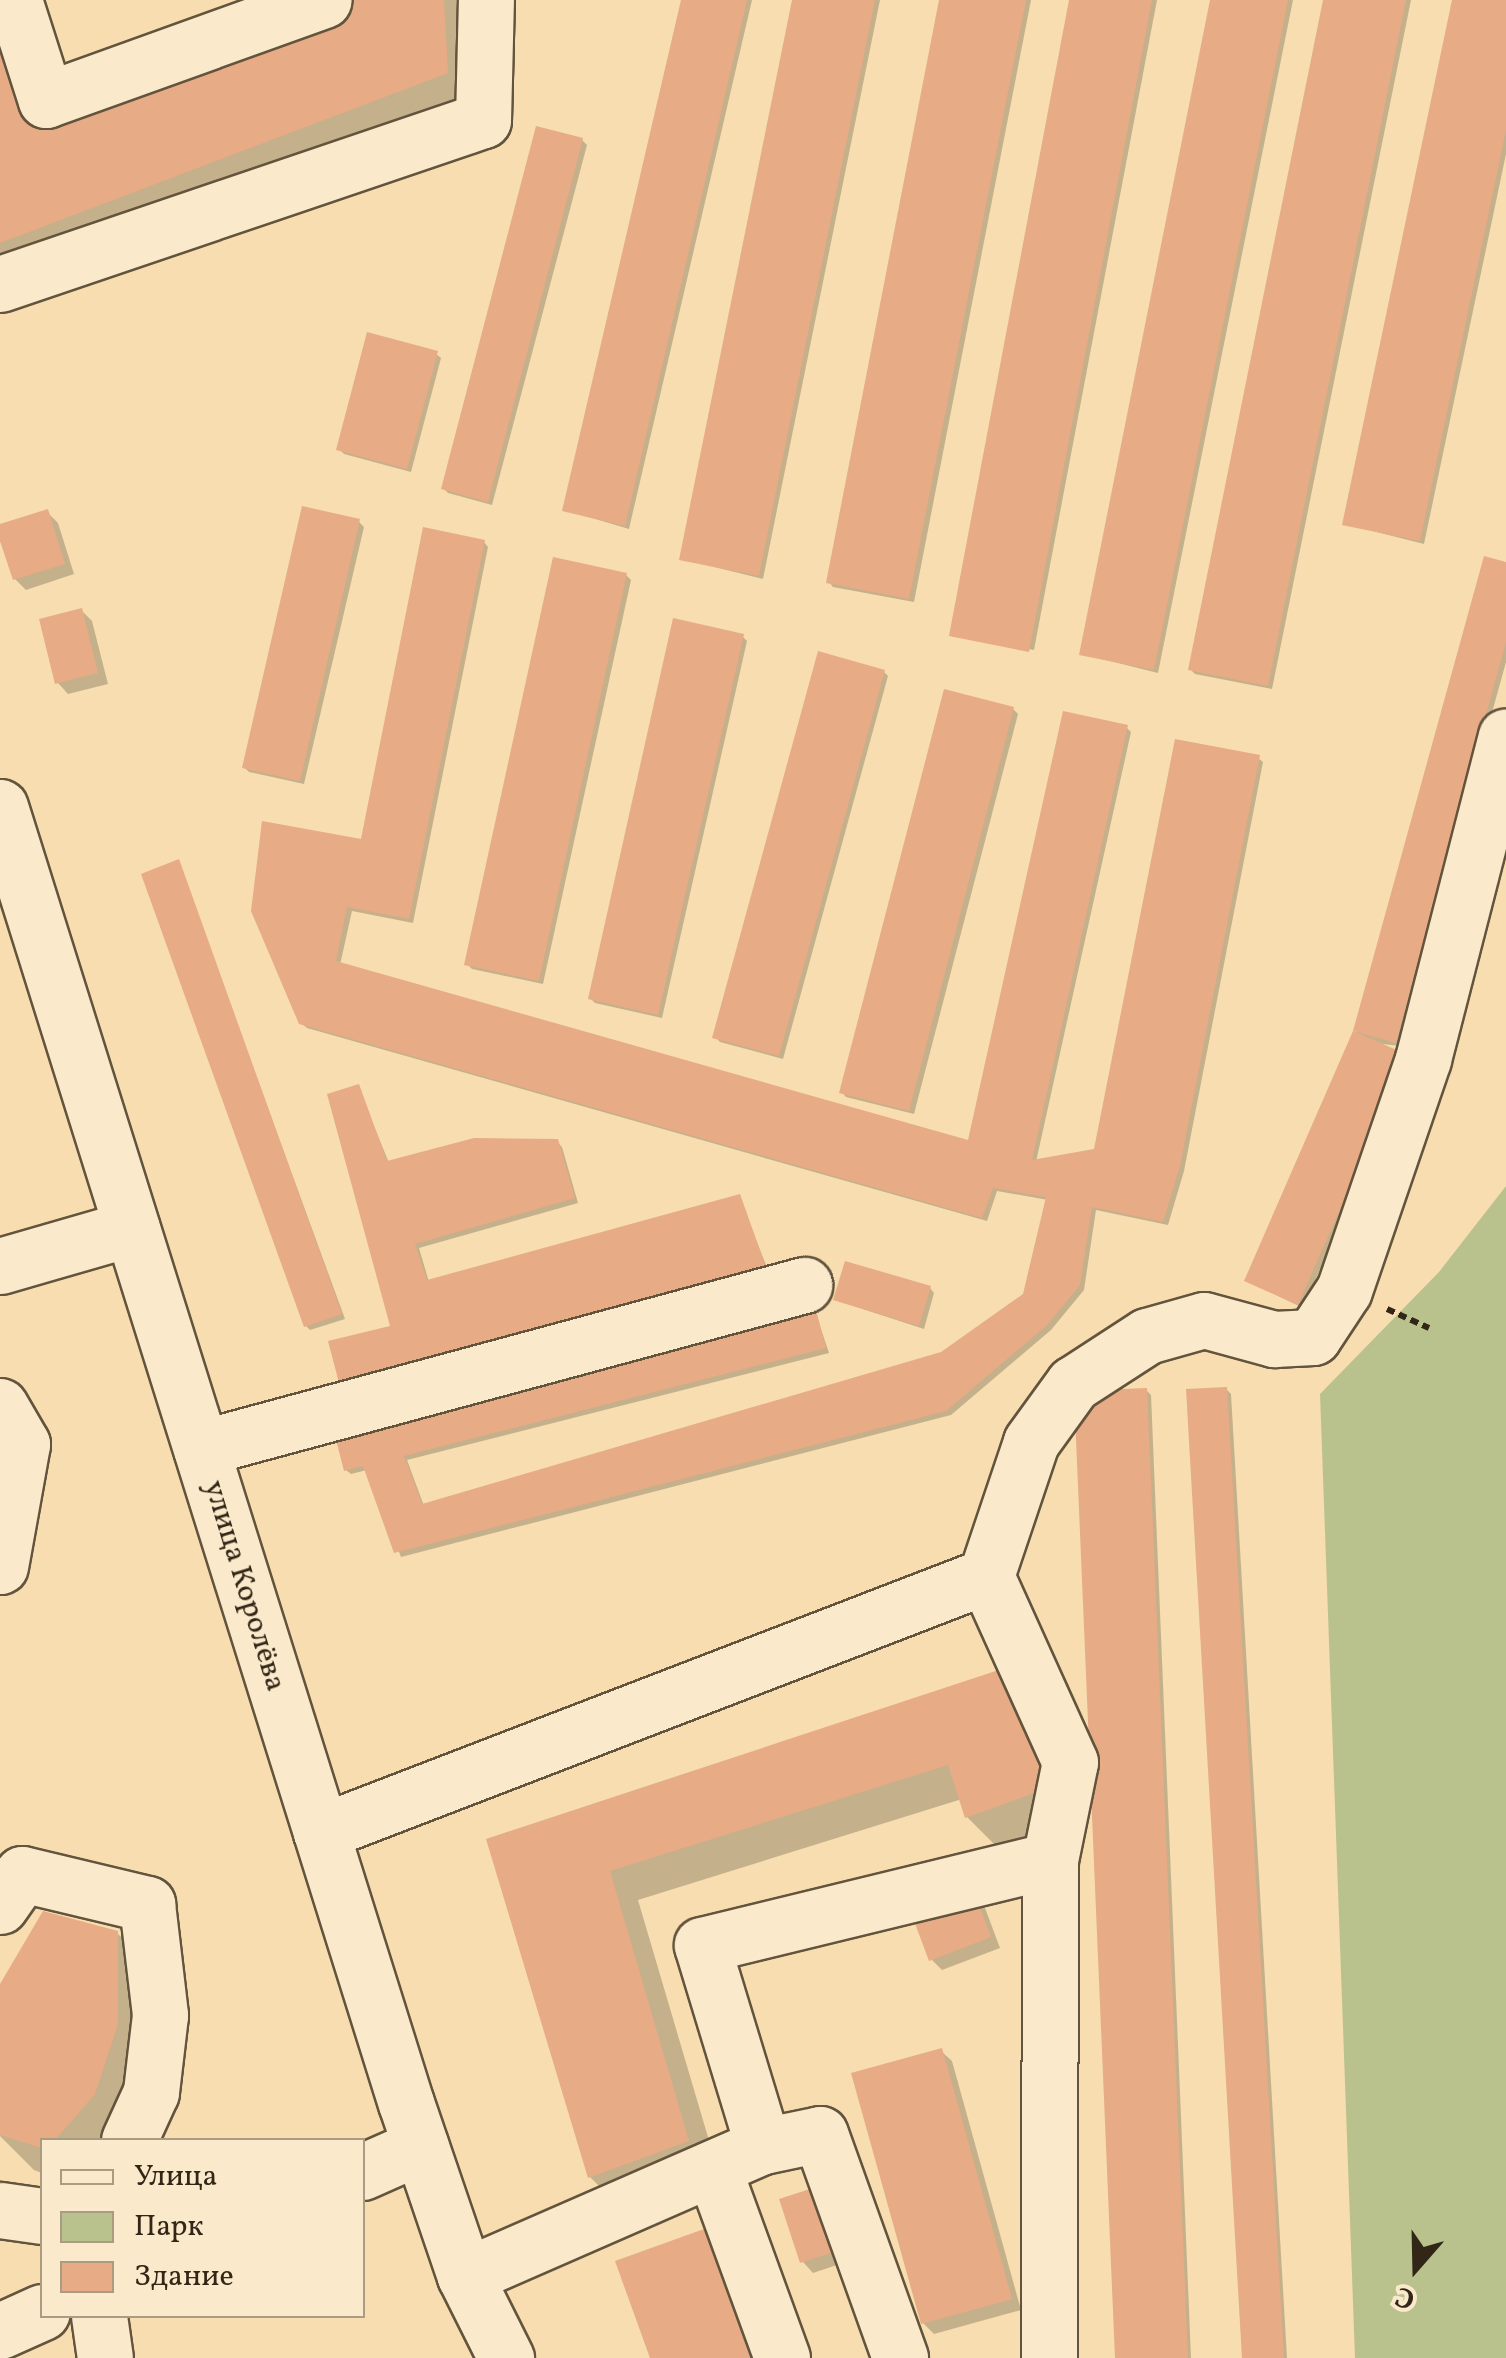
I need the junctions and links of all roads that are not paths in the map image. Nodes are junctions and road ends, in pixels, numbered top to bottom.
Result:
1 (14, 0) edge
2 (324, 0) edge
3 (486, 0) edge
4 (0, 284) edge
5 (1506, 736) edge
6 (0, 806) edge
7 (16, 913) edge
8 (132, 1228) junction
9 (0, 1266) edge
10 (804, 1285) dead end
11 (0, 1406) edge
12 (201, 1448) junction
13 (0, 1566) edge
14 (986, 1576) junction
15 (321, 1832) junction
16 (1050, 1860) junction
17 (0, 1906) edge
18 (130, 2138) edge
19 (421, 2146) junction
20 (764, 2146) junction
21 (713, 2168) junction
22 (365, 2171) edge
23 (0, 2210) edge
24 (40, 2216) edge
25 (466, 2276) junction
26 (40, 2313) edge
27 (99, 2318) edge
28 (0, 2331) edge
29 (106, 2358) edge
30 (506, 2358) edge
31 (782, 2358) edge
32 (900, 2358) edge
33 (1049, 2358) edge

1 - 2 street
3 - 4 street
5 - 14 street
6 - 7 street, улица Королёва
7 - 8 street, улица Королёва
8 - 9 street
8 - 12 street, улица Королёва
10 - 12 street
11 - 13 street
12 - 15 street, улица Королёва
14 - 15 street
14 - 16 street
15 - 19 street, улица Королёва
16 - 20 street
16 - 33 street
17 - 18 street
19 - 22 street
19 - 25 street, улица Королёва
20 - 21 street
20 - 32 street
21 - 25 street
21 - 31 street
23 - 24 street
25 - 30 street, улица Королёва
26 - 28 street
27 - 29 street

